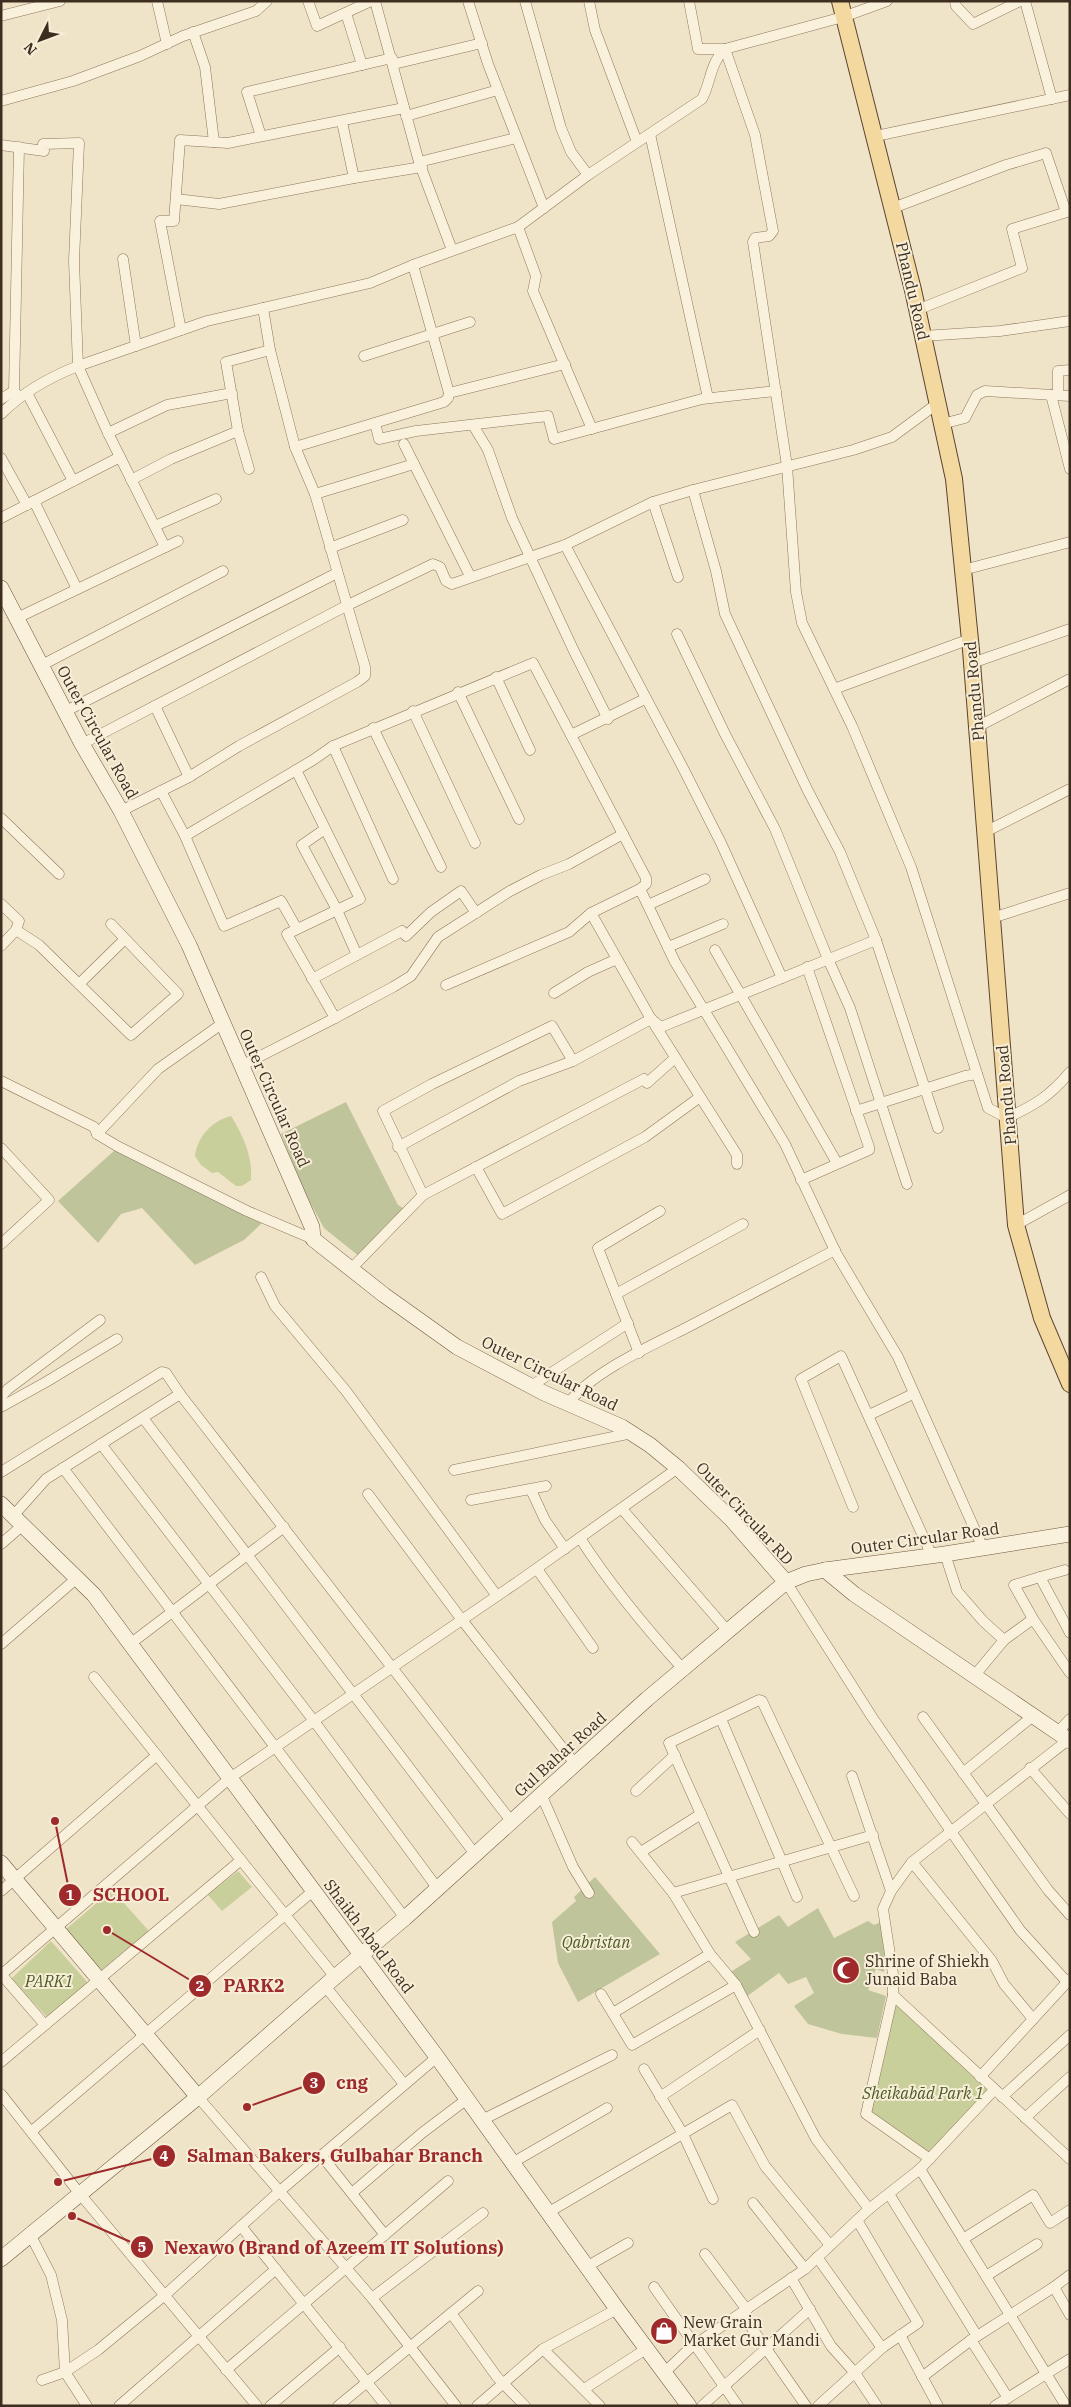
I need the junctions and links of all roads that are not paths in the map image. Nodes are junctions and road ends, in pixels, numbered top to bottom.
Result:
1 (60, 1) edge
2 (157, 1) edge
3 (267, 1) edge
4 (308, 1) edge
5 (373, 1) edge
6 (468, 1) edge
7 (525, 1) edge
8 (589, 1) edge
9 (689, 1) edge
10 (887, 1) edge
11 (955, 1) edge
12 (1020, 1) edge
13 (1025, 1) edge
14 (842, 9) edge
15 (346, 13) junction
16 (1, 16) edge
17 (193, 32) junction
18 (167, 44) junction
19 (482, 44) junction
20 (726, 49) junction
21 (393, 61) junction
22 (362, 65) junction
23 (498, 90) junction
24 (1070, 95) edge
25 (1052, 99) junction
26 (1, 102) edge
27 (405, 112) junction
28 (342, 122) junction
29 (650, 134) junction
30 (261, 136) junction
31 (876, 136) junction
32 (516, 138) junction
33 (214, 142) junction
34 (637, 142) junction
35 (1, 145) edge
36 (19, 147) junction
37 (420, 165) junction
38 (588, 175) junction
39 (354, 178) junction
40 (176, 199) junction
41 (544, 208) junction
42 (893, 208) junction
43 (1068, 212) edge
44 (518, 227) junction
45 (452, 250) junction
46 (123, 259) dead end
47 (413, 265) junction
48 (263, 308) junction
49 (917, 310) junction
50 (1070, 321) edge
51 (470, 322) dead end
52 (180, 330) junction
53 (434, 333) junction
54 (923, 336) junction
55 (136, 346) junction
56 (270, 350) junction
57 (364, 356) dead end
58 (565, 364) junction
59 (78, 366) junction
60 (1070, 370) edge
61 (776, 391) junction
62 (450, 392) junction
63 (232, 393) junction
64 (20, 394) junction
65 (1054, 395) junction
66 (1070, 396) edge
67 (708, 398) junction
68 (1, 399) edge
69 (938, 403) junction
70 (1, 414) edge
71 (375, 423) junction
72 (942, 424) junction
73 (473, 425) junction
74 (592, 429) junction
75 (238, 431) junction
76 (108, 433) junction
77 (404, 444) dead end
78 (295, 447) junction
79 (120, 457) junction
80 (1, 458) edge
81 (414, 464) junction
82 (787, 466) junction
83 (249, 469) dead end
84 (1070, 469) edge
85 (131, 480) junction
86 (72, 481) junction
87 (693, 490) junction
88 (315, 494) junction
89 (216, 499) dead end
90 (653, 502) junction
91 (30, 503) junction
92 (1, 518) edge
93 (403, 520) dead end
94 (155, 526) junction
95 (178, 541) dead end
96 (1070, 542) edge
97 (565, 545) junction
98 (166, 547) junction
99 (330, 548) junction
100 (531, 556) junction
101 (963, 570) junction
102 (223, 571) dead end
103 (337, 573) junction
104 (470, 576) junction
105 (678, 577) dead end
106 (1, 588) edge
107 (78, 589) junction
108 (346, 606) junction
109 (16, 618) junction
110 (1070, 629) edge
111 (677, 634) dead end
112 (970, 639) junction
113 (972, 663) junction
114 (40, 666) junction
115 (496, 676) junction
116 (1070, 679) edge
117 (834, 689) junction
118 (458, 692) junction
119 (645, 699) junction
120 (155, 706) junction
121 (413, 711) junction
122 (64, 712) junction
123 (608, 719) junction
124 (977, 727) junction
125 (373, 728) junction
126 (571, 735) junction
127 (82, 744) junction
128 (333, 746) junction
129 (530, 750) dead end
130 (296, 770) junction
131 (189, 776) junction
132 (1070, 790) edge
133 (161, 791) junction
134 (121, 811) junction
135 (1, 818) edge
136 (519, 819) dead end
137 (325, 829) junction
138 (985, 832) junction
139 (623, 834) junction
140 (185, 836) junction
141 (475, 844) dead end
142 (442, 868) dead end
143 (59, 874) dead end
144 (393, 879) dead end
145 (705, 880) dead end
146 (640, 889) junction
147 (1070, 893) edge
148 (1, 904) edge
149 (648, 905) junction
150 (337, 910) junction
151 (476, 913) junction
152 (592, 913) junction
153 (992, 918) junction
154 (111, 924) dead end
155 (723, 924) dead end
156 (16, 930) junction
157 (296, 930) junction
158 (125, 939) junction
159 (876, 940) junction
160 (1, 946) edge
161 (668, 947) junction
162 (715, 950) dead end
163 (357, 955) junction
164 (617, 959) junction
165 (828, 959) junction
166 (807, 967) junction
167 (782, 978) junction
168 (312, 979) junction
169 (79, 984) junction
170 (446, 984) dead end
171 (554, 993) dead end
172 (741, 994) junction
173 (703, 1010) junction
174 (335, 1018) junction
175 (651, 1019) junction
176 (223, 1023) junction
177 (676, 1058) junction
178 (573, 1061) junction
179 (241, 1066) junction
180 (1070, 1072) edge
181 (977, 1074) junction
182 (1, 1081) edge
183 (926, 1089) junction
184 (700, 1097) junction
185 (880, 1104) junction
186 (856, 1111) junction
187 (1007, 1118) junction
188 (938, 1128) dead end
189 (97, 1134) junction
190 (398, 1147) junction
191 (1, 1148) edge
192 (737, 1164) dead end
193 (837, 1164) junction
194 (476, 1168) junction
195 (801, 1180) junction
196 (907, 1184) dead end
197 (424, 1195) junction
198 (1070, 1195) edge
199 (660, 1211) dead end
200 (743, 1224) dead end
201 (1016, 1225) junction
202 (313, 1239) junction
203 (1, 1244) edge
204 (835, 1250) junction
205 (351, 1269) junction
206 (261, 1277) dead end
207 (616, 1294) junction
208 (100, 1320) dead end
209 (628, 1323) junction
210 (117, 1339) dead end
211 (639, 1353) junction
212 (1068, 1373) edge
213 (531, 1386) junction
214 (180, 1394) junction
215 (913, 1394) junction
216 (1, 1397) edge
217 (568, 1404) junction
218 (1, 1407) edge
219 (869, 1414) junction
220 (142, 1418) junction
221 (632, 1433) junction
222 (101, 1444) junction
223 (63, 1468) junction
224 (678, 1468) junction
225 (454, 1470) dead end
226 (1, 1472) edge
227 (546, 1486) dead end
228 (531, 1490) junction
229 (368, 1494) dead end
230 (471, 1500) dead end
231 (1, 1504) edge
232 (853, 1507) dead end
233 (622, 1509) junction
234 (18, 1521) junction
235 (284, 1528) junction
236 (1070, 1534) edge
237 (580, 1538) junction
238 (1, 1544) edge
239 (982, 1548) junction
240 (565, 1549) junction
241 (247, 1555) junction
242 (938, 1555) junction
243 (537, 1569) junction
244 (825, 1570) junction
245 (1065, 1570) dead end
246 (1040, 1577) junction
247 (77, 1578) junction
248 (786, 1582) junction
249 (209, 1584) junction
250 (497, 1596) junction
251 (173, 1612) junction
252 (1033, 1619) junction
253 (462, 1620) junction
254 (726, 1630) junction
255 (1070, 1633) edge
256 (1004, 1640) junction
257 (1, 1644) edge
258 (130, 1644) junction
259 (593, 1648) dead end
260 (393, 1667) junction
261 (683, 1669) junction
262 (1070, 1673) edge
263 (975, 1675) junction
264 (94, 1678) dead end
265 (353, 1694) junction
266 (1033, 1716) junction
267 (923, 1717) dead end
268 (721, 1719) junction
269 (1070, 1719) edge
270 (314, 1721) junction
271 (1065, 1738) edge
272 (277, 1746) junction
273 (157, 1755) junction
274 (675, 1756) junction
275 (576, 1765) junction
276 (1030, 1768) junction
277 (962, 1773) junction
278 (852, 1776) dead end
279 (230, 1778) junction
280 (636, 1791) dead end
281 (541, 1794) junction
282 (986, 1804) junction
283 (198, 1807) junction
284 (701, 1814) junction
285 (1070, 1814) edge
286 (511, 1821) junction
287 (950, 1830) junction
288 (873, 1835) junction
289 (632, 1842) dead end
290 (829, 1847) junction
291 (641, 1852) junction
292 (475, 1854) junction
293 (241, 1860) junction
294 (782, 1862) junction
295 (912, 1862) junction
296 (1, 1863) edge
297 (730, 1878) junction
298 (15, 1879) junction
299 (438, 1889) junction
300 (890, 1890) junction
301 (1, 1891) edge
302 (313, 1891) junction
303 (589, 1893) dead end
304 (673, 1893) junction
305 (854, 1896) dead end
306 (797, 1897) dead end
307 (286, 1915) junction
308 (1070, 1915) edge
309 (405, 1918) junction
310 (55, 1927) junction
311 (754, 1932) dead end
312 (710, 1954) junction
313 (361, 1956) junction
314 (1, 1975) edge
315 (99, 1979) junction
316 (330, 1981) junction
317 (1069, 1981) edge
318 (736, 1985) junction
319 (601, 1994) dead end
320 (893, 1996) junction
321 (613, 2013) junction
322 (1033, 2019) junction
323 (45, 2026) junction
324 (760, 2030) junction
325 (145, 2034) junction
326 (1070, 2035) edge
327 (612, 2055) dead end
328 (437, 2057) junction
329 (1, 2062) edge
330 (644, 2069) dead end
331 (980, 2076) junction
332 (1070, 2077) edge
333 (404, 2084) junction
334 (1, 2094) edge
335 (998, 2094) junction
336 (198, 2097) junction
337 (660, 2097) junction
338 (467, 2098) junction
339 (607, 2108) dead end
340 (1025, 2118) junction
341 (482, 2120) junction
342 (32, 2130) junction
343 (683, 2134) junction
344 (321, 2155) junction
345 (930, 2159) junction
346 (1070, 2159) edge
347 (512, 2163) junction
348 (920, 2169) junction
349 (448, 2181) dead end
350 (280, 2190) junction
351 (352, 2193) junction
352 (80, 2194) junction
353 (889, 2194) junction
354 (712, 2199) dead end
355 (753, 2203) dead end
356 (868, 2210) junction
357 (1070, 2210) edge
358 (549, 2212) junction
359 (483, 2213) dead end
360 (857, 2220) junction
361 (241, 2226) junction
362 (30, 2234) junction
363 (385, 2235) junction
364 (963, 2239) junction
365 (628, 2242) dead end
366 (1037, 2244) dead end
367 (830, 2245) junction
368 (705, 2254) dead end
369 (817, 2257) junction
370 (1, 2259) edge
371 (346, 2267) junction
372 (586, 2267) junction
373 (276, 2269) junction
374 (805, 2269) junction
375 (1070, 2275) edge
376 (986, 2276) junction
377 (792, 2278) junction
378 (1054, 2286) junction
379 (654, 2287) dead end
380 (478, 2291) dead end
381 (165, 2295) junction
382 (372, 2298) junction
383 (303, 2304) junction
384 (617, 2309) junction
385 (810, 2309) junction
386 (744, 2312) junction
387 (451, 2313) junction
388 (1009, 2314) junction
389 (1070, 2315) edge
390 (900, 2335) junction
391 (200, 2337) junction
392 (974, 2338) junction
393 (695, 2345) junction
394 (410, 2346) junction
395 (340, 2347) junction
396 (766, 2348) junction
397 (882, 2348) junction
398 (543, 2349) junction
399 (646, 2349) junction
400 (1070, 2359) edge
401 (226, 2370) junction
402 (65, 2372) junction
403 (664, 2373) junction
404 (855, 2373) junction
405 (1046, 2374) junction
406 (922, 2377) junction
407 (42, 2380) dead end
408 (366, 2381) junction
409 (504, 2383) junction
410 (724, 2386) junction
411 (584, 2390) junction
412 (1008, 2398) junction
413 (251, 2404) edge
414 (87, 2406) edge
415 (119, 2406) edge
416 (270, 2406) edge
417 (338, 2406) edge
418 (386, 2406) edge
419 (456, 2406) edge
420 (477, 2406) edge
421 (525, 2406) edge
422 (600, 2406) edge
423 (689, 2406) edge
424 (702, 2406) edge
425 (738, 2406) edge
426 (806, 2406) edge
427 (818, 2406) edge
428 (877, 2406) edge
429 (938, 2406) edge
430 (994, 2406) edge
431 (1066, 2406) edge

1 - 16 street
2 - 18 street
3 - 17 street
4 - 15 street
5 - 15 street
5 - 21 street
6 - 19 street
7 - 38 street
8 - 34 street
9 - 20 street
10 - 14 street
11 - 12 street
13 - 25 street
14 - 20 street
14 - 31 main road, Phandu Road
15 - 22 street
17 - 18 street
17 - 33 street
18 - 26 street
19 - 21 street
19 - 23 street
20 - 29 street
20 - 61 street
21 - 22 street
21 - 27 street
22 - 30 street
23 - 27 street
23 - 32 street
24 - 25 street
25 - 31 street
27 - 28 street
27 - 37 street
28 - 30 street
28 - 39 street
29 - 34 street
29 - 67 street
30 - 33 street
31 - 42 main road, Phandu Road
32 - 37 street
32 - 41 street
33 - 40 street
34 - 38 street
35 - 36 street
36 - 59 street
36 - 64 street
37 - 39 street
37 - 45 street
38 - 41 street
39 - 40 street
40 - 52 street
41 - 44 street
42 - 43 street
42 - 49 main road, Phandu Road
43 - 49 street
44 - 45 street
44 - 58 street
45 - 47 street
46 - 55 street
47 - 48 street
47 - 53 street
48 - 52 street
48 - 56 street
49 - 54 main road, Phandu Road
50 - 54 street
51 - 53 street
52 - 55 street
53 - 57 street
53 - 62 street
54 - 69 main road, Phandu Road
55 - 59 street
56 - 63 street
56 - 78 street
58 - 62 street
58 - 74 street
59 - 64 street
59 - 76 street
60 - 65 street
61 - 67 street
61 - 82 street
62 - 71 street
63 - 75 street
63 - 76 street
64 - 68 street
64 - 70 street
64 - 86 street
65 - 66 street
65 - 72 street
65 - 84 street
67 - 74 street
69 - 72 main road, Phandu Road
69 - 82 street
71 - 73 street
71 - 78 street
72 - 101 main road, Phandu Road
73 - 74 street
73 - 100 street
75 - 83 street
75 - 85 street
76 - 79 street
77 - 81 street
78 - 88 street
79 - 85 street
79 - 86 street
80 - 91 street
81 - 88 street
81 - 104 street
82 - 87 street
82 - 117 street
85 - 94 street
86 - 91 street
87 - 90 street
87 - 159 street
88 - 99 street
89 - 94 street
90 - 97 street
90 - 105 street
91 - 92 street
91 - 107 street
93 - 99 street
94 - 98 street
95 - 98 street
96 - 101 street
97 - 100 street
97 - 119 street
98 - 107 street
99 - 103 street
100 - 104 street
100 - 123 street
101 - 112 main road, Phandu Road
102 - 114 street
103 - 108 street
103 - 122 street
104 - 108 street
106 - 109 main road, Outer Circular Road
107 - 109 street
108 - 120 street
108 - 131 street
109 - 114 main road, Outer Circular Road
110 - 113 street
111 - 165 street
112 - 113 main road, Phandu Road
112 - 117 street
113 - 124 main road, Phandu Road
114 - 122 main road, Outer Circular Road
115 - 118 street
115 - 126 street
115 - 129 street
116 - 124 street
117 - 181 street
118 - 121 street
118 - 136 street
119 - 123 street
119 - 167 street
120 - 127 street
120 - 131 street
121 - 125 street
121 - 141 street
122 - 127 main road, Outer Circular Road
123 - 126 street
124 - 138 main road, Phandu Road
125 - 128 street
125 - 142 street
126 - 139 street
127 - 134 main road, Outer Circular Road
128 - 130 street
128 - 144 street
130 - 137 street
130 - 140 street
131 - 133 street
132 - 138 street
133 - 134 street
133 - 140 street
134 - 176 main road, Outer Circular Road
135 - 143 street
137 - 150 street
137 - 150 street
138 - 153 main road, Phandu Road
139 - 146 street
139 - 151 street
140 - 157 street
145 - 149 street
146 - 149 street
146 - 152 street
147 - 153 street
148 - 156 street
149 - 161 street
150 - 157 street
150 - 163 street
151 - 163 street
151 - 174 street
152 - 164 street
152 - 170 street
153 - 187 main road, Phandu Road
154 - 158 street
155 - 161 street
156 - 160 street
156 - 169 street
157 - 168 street
158 - 169 street
158 - 169 street
159 - 165 street
159 - 183 street
161 - 173 street
162 - 172 street
163 - 168 street
164 - 171 street
164 - 175 street
165 - 166 street
165 - 185 street
166 - 167 street
166 - 186 street
167 - 172 street
168 - 174 street
172 - 173 street
172 - 193 street
173 - 175 street
173 - 195 street
174 - 179 street
175 - 177 street
175 - 178 street
176 - 179 main road, Outer Circular Road
176 - 189 street
177 - 184 street
177 - 194 street
178 - 190 street
178 - 190 street
179 - 202 main road, Outer Circular Road
180 - 187 street
181 - 183 street
181 - 187 street
182 - 189 street
183 - 185 street
183 - 188 street
184 - 192 street
184 - 194 street
185 - 186 street
185 - 196 street
186 - 193 street
187 - 201 main road, Phandu Road
189 - 202 street
190 - 197 street
191 - 203 street
193 - 195 street
194 - 197 street
195 - 204 street
197 - 205 street
198 - 201 street
199 - 207 street
200 - 207 street
201 - 212 main road, Phandu Road
202 - 205 main road, Outer Circular Road
204 - 211 street
204 - 215 street
205 - 213 main road, Outer Circular Road
206 - 250 street
207 - 209 street
208 - 216 street
209 - 211 street
209 - 213 street
210 - 218 street
211 - 217 street
213 - 217 main road, Outer Circular Road
214 - 220 street
214 - 226 street
214 - 235 street
215 - 219 street
215 - 239 street
217 - 221 main road, Outer Circular Road
219 - 232 street
219 - 242 street
220 - 222 street
220 - 241 street
221 - 224 main road, Outer Circular Road
221 - 225 street
222 - 223 street
222 - 249 street
223 - 234 street
223 - 251 street
224 - 233 street
224 - 248 main road, Outer Circular RD
227 - 228 street
228 - 230 street
228 - 240 street
229 - 253 street
231 - 234 main road, Shaikh Abad Road
233 - 237 street
233 - 254 street
234 - 238 street
234 - 247 main road, Shaikh Abad Road
235 - 241 street
235 - 260 street
236 - 239 main road, Outer Circular Road
237 - 240 street
237 - 261 street
239 - 242 main road, Outer Circular Road
240 - 243 street
241 - 249 street
241 - 265 street
242 - 244 main road, Outer Circular Road
242 - 256 street
243 - 250 street
243 - 259 street
244 - 248 main road, Outer Circular Road
244 - 263 main road
245 - 246 street
246 - 252 street
246 - 255 street
247 - 257 street
247 - 258 main road, Shaikh Abad Road
248 - 254 main road, Gul Bahar Road
248 - 287 street
249 - 251 street
249 - 270 street
250 - 253 street
251 - 258 street
251 - 272 street
252 - 256 street
252 - 262 street
253 - 260 street
253 - 275 street
254 - 261 main road, Gul Bahar Road
256 - 263 street
258 - 279 main road, Shaikh Abad Road
260 - 265 street
260 - 286 street
261 - 275 main road, Gul Bahar Road
263 - 266 main road
264 - 273 street
265 - 270 street
265 - 292 street
266 - 271 main road
266 - 277 street
267 - 277 street
268 - 274 street
268 - 290 street
268 - 294 street
269 - 271 street
270 - 272 street
270 - 299 street
271 - 276 street
272 - 279 street
272 - 309 street
273 - 283 street
273 - 298 street
274 - 280 street
274 - 284 street
275 - 281 main road, Gul Bahar Road
276 - 282 street
276 - 285 street
277 - 282 street
278 - 288 street
279 - 283 street
279 - 302 main road, Shaikh Abad Road
281 - 286 main road, Gul Bahar Road
281 - 303 street
282 - 287 street
282 - 308 street
283 - 293 street
283 - 310 street
284 - 291 street
284 - 297 street
286 - 292 main road, Gul Bahar Road
287 - 295 street
287 - 317 street
288 - 290 street
288 - 300 street
289 - 291 street
290 - 294 street
290 - 305 street
291 - 304 street
292 - 299 main road, Gul Bahar Road
293 - 307 street
293 - 315 street
294 - 297 street
294 - 306 street
295 - 300 street
295 - 322 street
296 - 298 main road
297 - 304 street
297 - 311 street
298 - 301 street
298 - 310 main road
299 - 309 main road, Gul Bahar Road
300 - 320 street
302 - 307 street
302 - 313 main road, Shaikh Abad Road
304 - 312 street
307 - 316 street
307 - 325 street
309 - 313 main road, Gul Bahar Road
310 - 314 street
310 - 315 main road
312 - 318 street
312 - 321 street
313 - 316 main road, Gul Bahar Road
313 - 328 main road, Shaikh Abad Road
314 - 323 street
315 - 323 street
315 - 325 main road
316 - 333 street
316 - 336 main road, Gul Bahar Road
317 - 322 street
318 - 321 street
318 - 324 street
319 - 321 street
320 - 331 street
320 - 345 street
322 - 331 street
323 - 329 street
324 - 337 street
324 - 356 street
325 - 336 main road
325 - 342 street
326 - 335 street
327 - 341 street
328 - 333 street
328 - 338 main road, Shaikh Abad Road
330 - 337 street
331 - 335 street
332 - 340 street
333 - 344 street
334 - 342 street
335 - 340 street
335 - 345 street
336 - 350 street
336 - 352 main road, Gul Bahar Road
337 - 343 street
338 - 341 main road, Shaikh Abad Road
338 - 351 street
339 - 347 street
340 - 346 street
341 - 347 main road, Shaikh Abad Road
342 - 352 street
343 - 354 street
343 - 358 street
343 - 367 street
344 - 350 street
344 - 351 street
345 - 348 street
347 - 358 main road, Shaikh Abad Road
348 - 353 street
348 - 364 street
349 - 363 street
350 - 361 street
350 - 371 street
351 - 363 street
352 - 362 main road, Gul Bahar Road
352 - 381 street
353 - 356 street
353 - 392 street
355 - 374 street
356 - 360 street
357 - 364 street
358 - 372 main road, Shaikh Abad Road
359 - 382 street
360 - 367 street
360 - 390 street
361 - 373 street
361 - 381 street
362 - 370 main road, Gul Bahar Road
362 - 402 street
363 - 371 street
364 - 376 street
365 - 372 street
366 - 376 street
367 - 369 street
368 - 386 street
369 - 374 street
369 - 397 street
371 - 382 street
371 - 383 street
372 - 384 main road, Shaikh Abad Road
373 - 383 street
373 - 391 street
374 - 377 street
375 - 378 street
376 - 388 street
377 - 385 street
377 - 386 street
378 - 388 street
378 - 389 street
379 - 393 street
380 - 387 street
381 - 391 street
381 - 402 street
382 - 394 street
383 - 395 street
383 - 401 street
384 - 398 street
384 - 399 main road, Shaikh Abad Road
385 - 396 street
385 - 404 street
386 - 393 street
386 - 396 street
387 - 394 street
387 - 409 street
388 - 392 street
388 - 405 street
390 - 397 street
390 - 406 street
391 - 401 street
391 - 415 street
392 - 406 street
392 - 412 street
393 - 403 street
393 - 410 street
394 - 408 street
394 - 419 street
395 - 408 street
395 - 416 street
396 - 410 street
396 - 426 street
397 - 404 street
398 - 409 street
398 - 411 street
399 - 403 main road, Shaikh Abad Road
399 - 411 street
400 - 405 street
401 - 413 street
402 - 407 street
402 - 414 street
403 - 423 main road, Shaikh Abad Road
404 - 427 street
404 - 428 street
405 - 412 street
405 - 431 street
406 - 429 street
408 - 417 street
408 - 418 street
409 - 420 street
409 - 421 street
410 - 424 street
410 - 425 street
411 - 422 street
412 - 430 street

